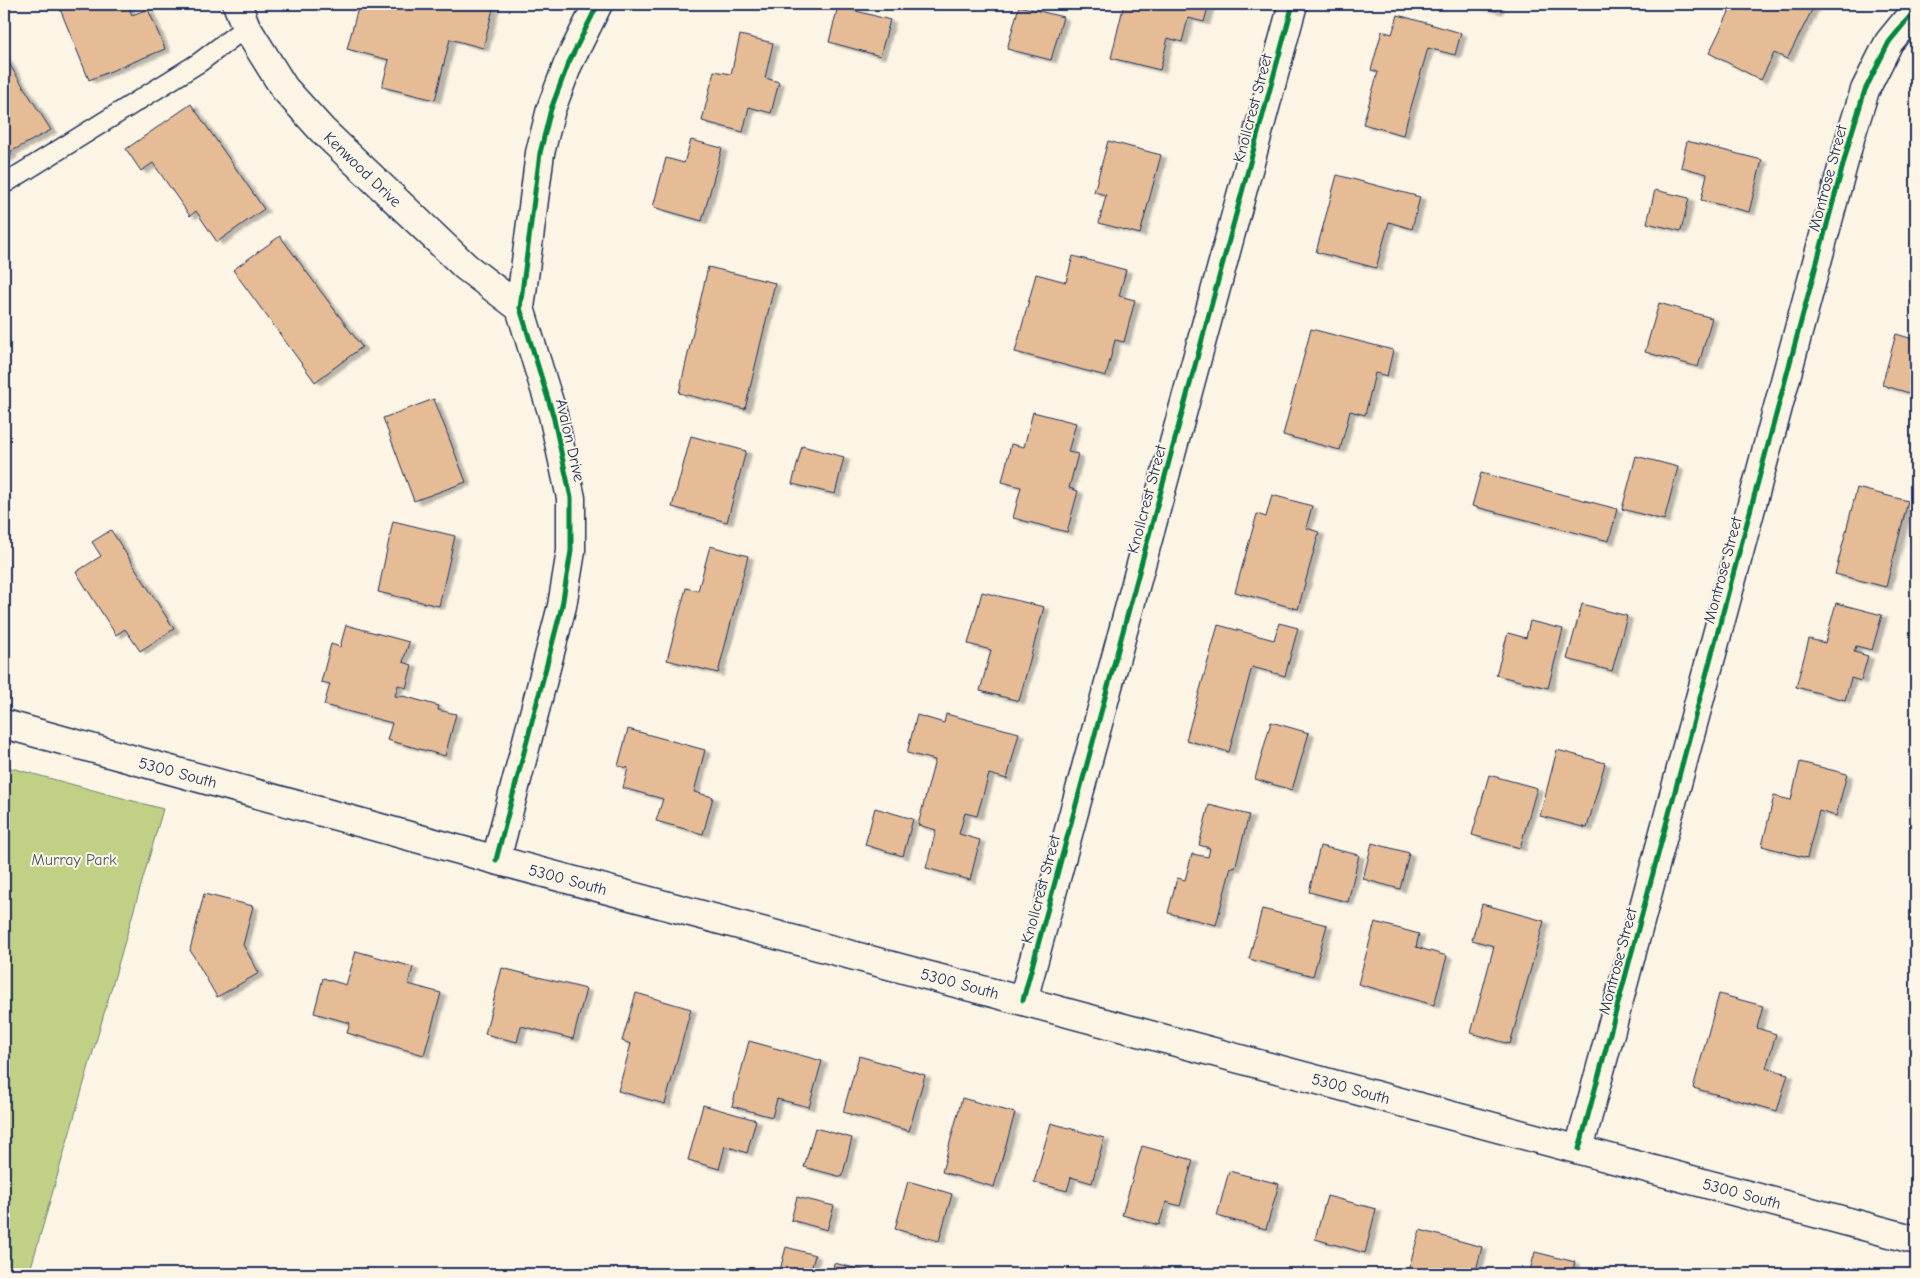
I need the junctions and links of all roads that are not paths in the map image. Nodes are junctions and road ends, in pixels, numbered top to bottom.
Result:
1 (598, 4) edge
2 (1293, 4) edge
3 (1916, 9) edge
4 (242, 16) edge
5 (4, 184) edge
6 (520, 308) junction
7 (4, 724) edge
8 (496, 860) junction
9 (1023, 1000) junction
10 (1580, 1149) junction
11 (1916, 1240) edge

1 - 6 street, Avalon Drive
2 - 9 street, Knollcrest Street
3 - 10 street, Montrose Street
4 - 5 lane
4 - 6 street, Kenwood Drive
6 - 8 street, Avalon Drive
7 - 8 street, 5300 South
8 - 9 street, 5300 South
9 - 10 street, 5300 South
10 - 11 street, 5300 South

